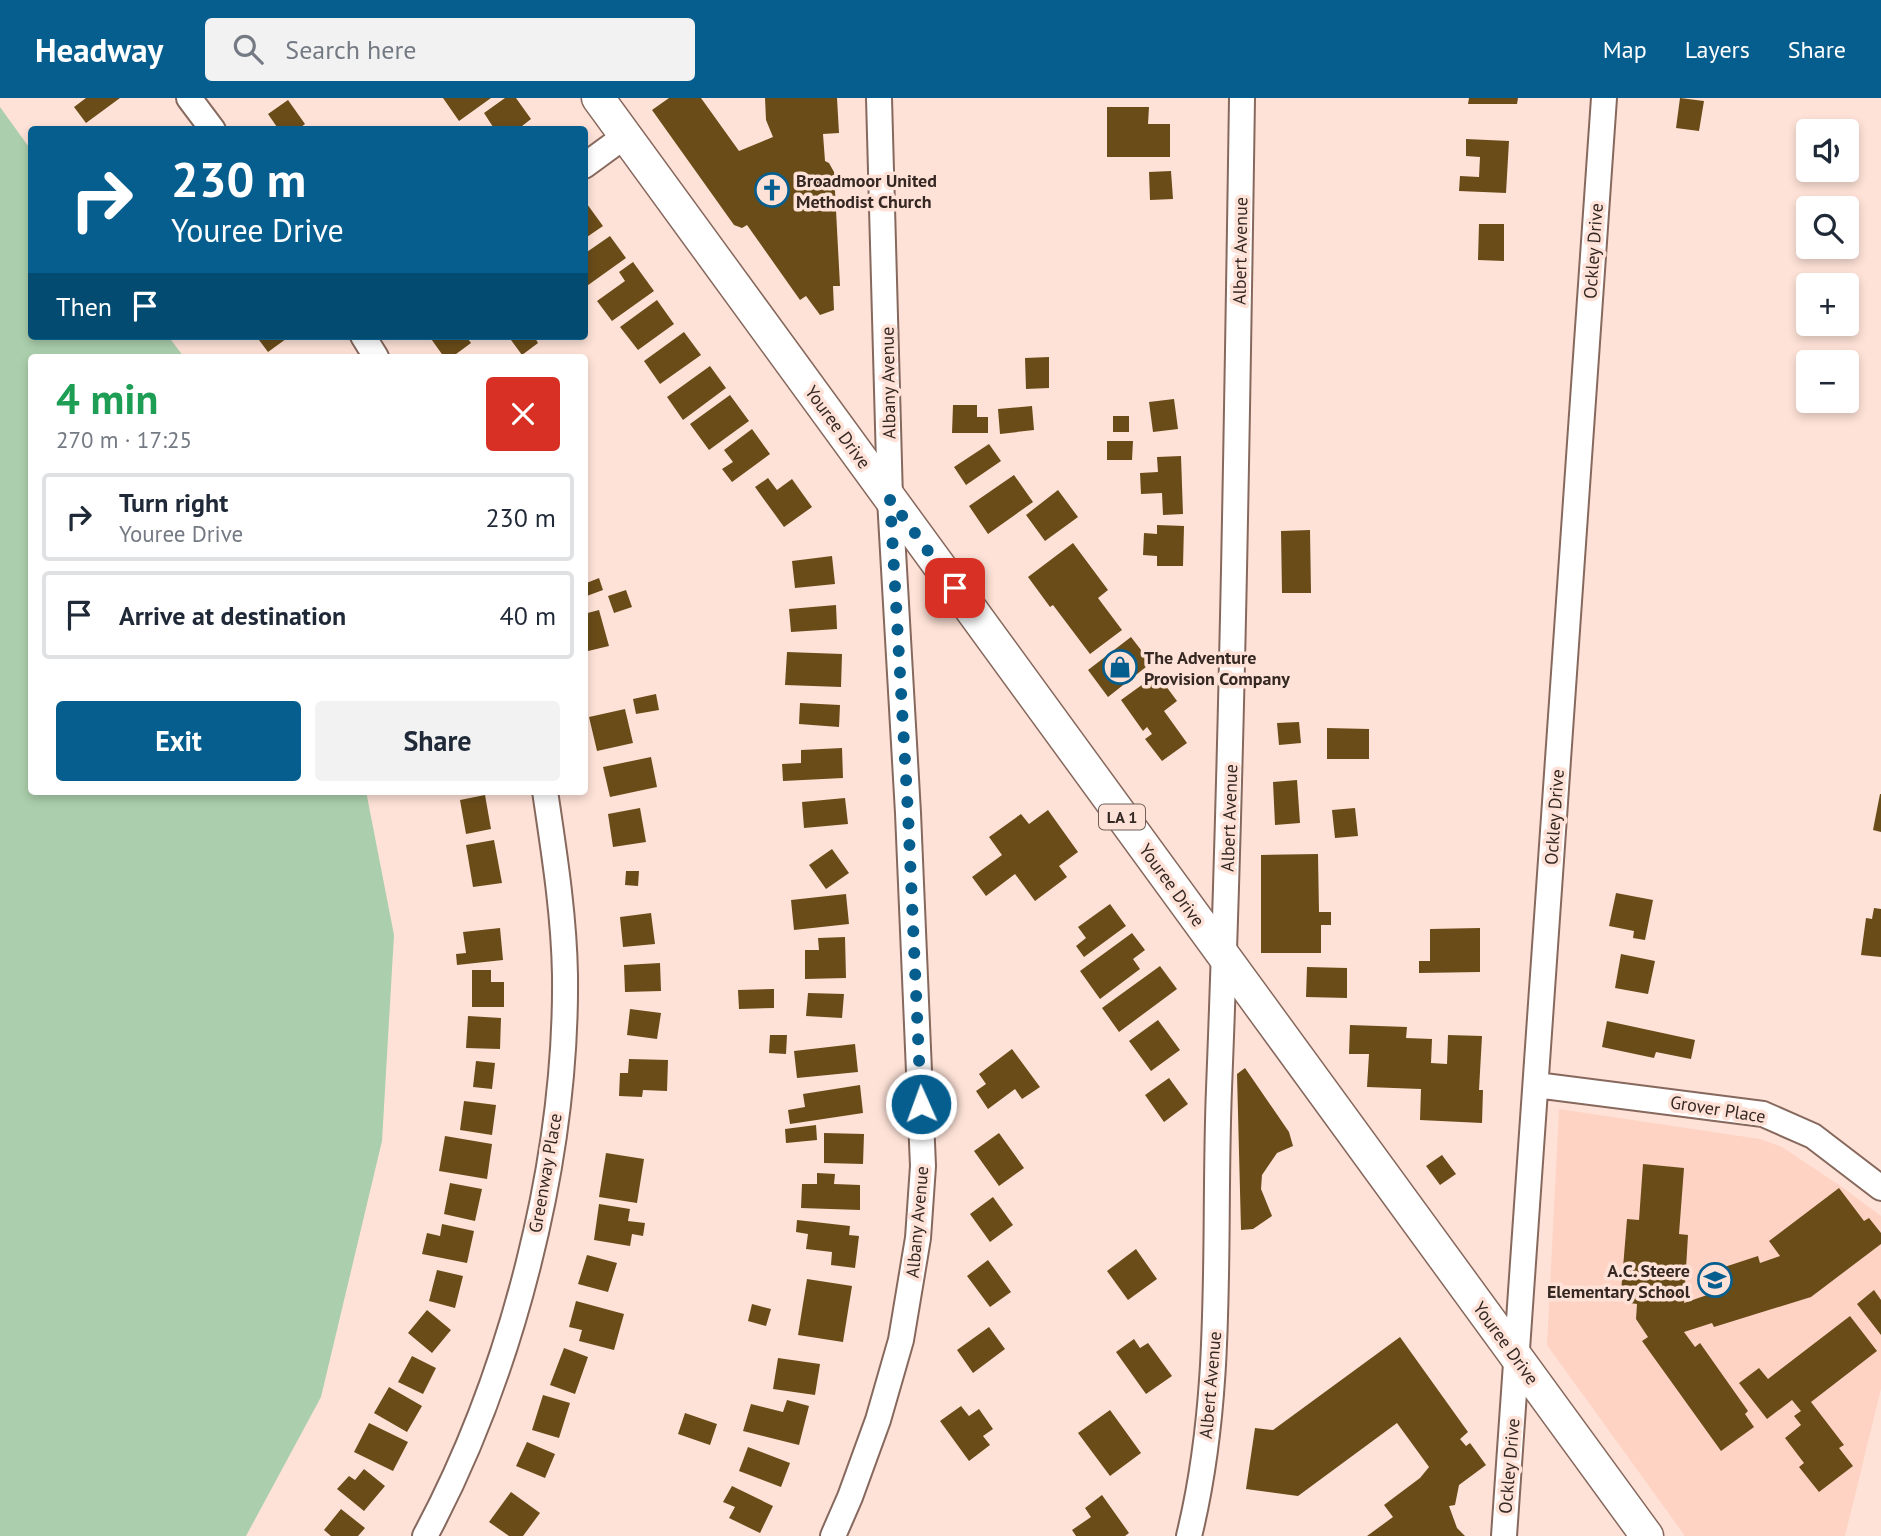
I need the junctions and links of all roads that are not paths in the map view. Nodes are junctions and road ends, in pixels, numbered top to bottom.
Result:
1 (190, 98) edge
2 (599, 98) edge
3 (879, 98) edge
4 (1242, 98) edge
5 (1604, 98) edge
6 (210, 126) edge
7 (625, 136) junction
8 (588, 163) edge
9 (890, 499) junction
10 (545, 795) edge
11 (1224, 957) junction
12 (1536, 1085) junction
13 (1881, 1188) edge
14 (1518, 1359) junction
15 (425, 1536) edge
16 (833, 1536) edge
17 (1189, 1536) edge
18 (1504, 1536) edge
19 (1647, 1536) edge

1 - 6 street
2 - 7 main road, Youree Drive / LA 1
3 - 9 street, Albany Avenue
4 - 11 street, Albert Avenue
5 - 12 street, Ockley Drive
7 - 8 street
7 - 9 main road, Youree Drive / LA 1
9 - 11 main road, Youree Drive / LA 1
9 - 16 street, Albany Avenue
10 - 15 street, Greenway Place
11 - 14 main road, Youree Drive / LA 1
11 - 17 street, Albert Avenue
12 - 13 street, Grover Place
12 - 14 street, Ockley Drive
14 - 18 street, Ockley Drive
14 - 19 main road, Youree Drive / LA 1

